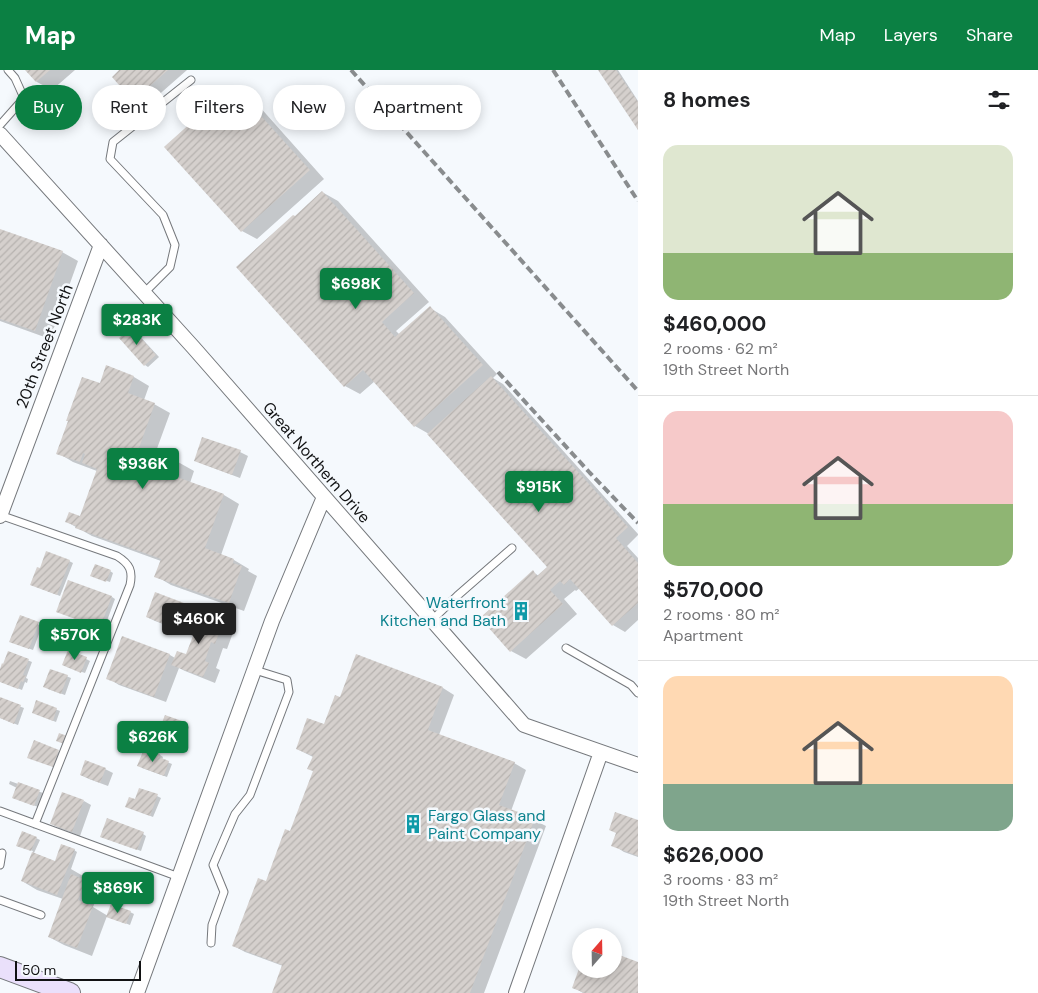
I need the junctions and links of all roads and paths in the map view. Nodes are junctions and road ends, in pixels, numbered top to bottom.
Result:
1 (8, 70) edge
2 (191, 80) dead end
3 (0, 125) edge
4 (0, 134) edge
5 (100, 245) junction
6 (144, 293) junction
7 (324, 497) junction
8 (0, 515) edge
9 (512, 548) dead end
10 (432, 620) junction
11 (566, 648) dead end
12 (255, 670) junction
13 (638, 693) edge
14 (601, 752) junction
15 (638, 765) edge
16 (0, 811) edge
17 (34, 824) junction
18 (2, 853) dead end
19 (0, 865) edge
20 (179, 877) junction
21 (0, 900) edge
22 (41, 915) dead end
23 (211, 943) dead end
24 (0, 967) edge
25 (70, 993) edge
26 (136, 993) edge
27 (516, 993) edge

1 - 3 lane
2 - 6 lane
4 - 5 street, Great Northern Drive
5 - 6 street, Great Northern Drive
5 - 8 street, 20th Street North
6 - 7 street, Great Northern Drive
7 - 10 street, Great Northern Drive
7 - 12 street
8 - 17 lane
9 - 10 lane
10 - 14 street, Great Northern Drive
11 - 13 lane
12 - 20 street
12 - 23 lane
14 - 15 street, Great Northern Drive
14 - 27 street
16 - 17 lane
17 - 20 lane
18 - 19 lane
20 - 26 street
21 - 22 lane
24 - 25 main road

